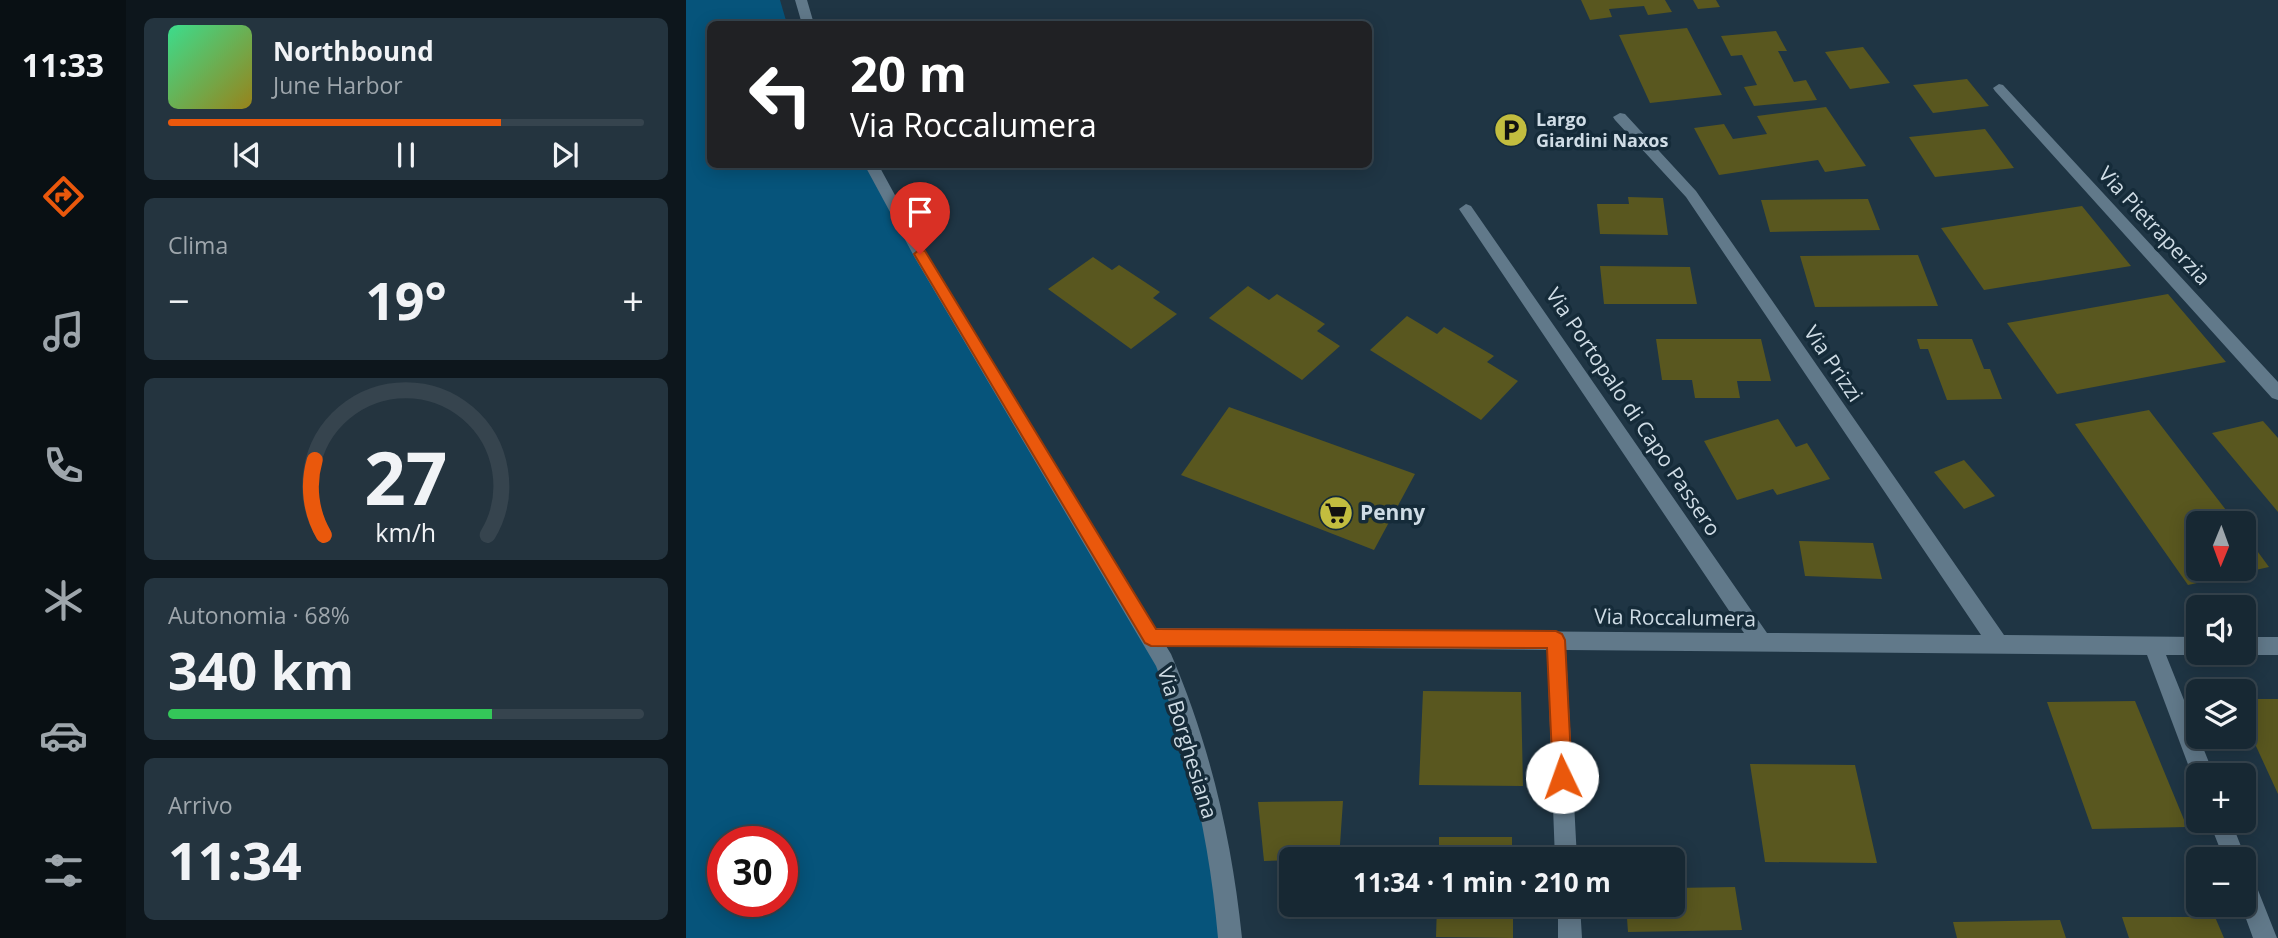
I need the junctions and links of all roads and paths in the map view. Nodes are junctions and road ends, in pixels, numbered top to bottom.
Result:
1 (801, 0) edge
2 (807, 21) edge
3 (1999, 88) dead end
4 (1619, 117) dead end
5 (873, 168) edge
6 (1466, 209) dead end
7 (2278, 393) edge
8 (1151, 637) junction
9 (1556, 640) junction
10 (1762, 642) junction
11 (2000, 644) junction
12 (2153, 646) junction
13 (2186, 646) edge
14 (2256, 646) edge
15 (2278, 646) edge
16 (2198, 763) edge
17 (1565, 847) edge
18 (2256, 916) edge
19 (1569, 917) edge
20 (1230, 938) edge
21 (1570, 938) edge
22 (2264, 938) edge

1 - 2 street
3 - 7 street, Via Pietraperzia
4 - 11 street, Via Prizzi
5 - 8 street, Via Borghesiana
6 - 10 street, Via Portopalo di Capo Passero
8 - 9 street, Via Roccalumera
8 - 20 street, Via Borghesiana
9 - 10 street, Via Roccalumera
9 - 17 street
10 - 11 street, Via Roccalumera
11 - 12 street, Via Roccalumera
12 - 13 street, Via Roccalumera
12 - 16 street
14 - 15 street
18 - 22 street
19 - 21 street

